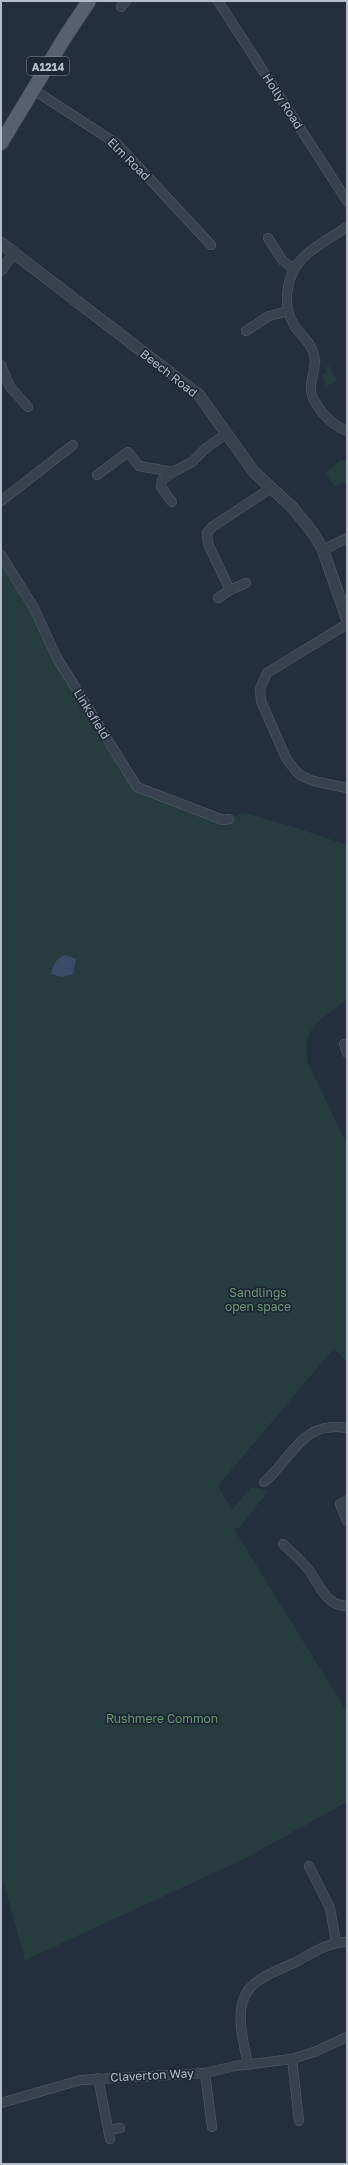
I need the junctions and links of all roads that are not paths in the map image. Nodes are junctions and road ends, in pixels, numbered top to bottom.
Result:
1 (89, 1) edge
2 (218, 1) edge
3 (34, 90) junction
4 (1, 143) edge
5 (347, 201) edge
6 (347, 227) edge
7 (268, 238) dead end
8 (1, 243) edge
9 (210, 245) dead end
10 (14, 253) junction
11 (294, 269) junction
12 (1, 271) edge
13 (288, 311) junction
14 (246, 331) dead end
15 (1, 365) edge
16 (28, 407) dead end
17 (347, 431) edge
18 (227, 433) junction
19 (73, 445) dead end
20 (173, 472) junction
21 (97, 475) dead end
22 (271, 488) junction
23 (1, 501) edge
24 (172, 502) dead end
25 (347, 538) edge
26 (323, 550) junction
27 (1, 555) edge
28 (246, 583) dead end
29 (230, 590) junction
30 (218, 598) dead end
31 (347, 619) edge
32 (347, 624) edge
33 (347, 788) edge
34 (229, 819) dead end
35 (347, 1428) edge
36 (264, 1482) dead end
37 (347, 1500) edge
38 (347, 1521) edge
39 (283, 1544) dead end
40 (347, 1606) edge
41 (309, 1866) dead end
42 (336, 1942) junction
43 (347, 1942) edge
44 (347, 2037) edge
45 (292, 2059) junction
46 (248, 2065) junction
47 (205, 2073) junction
48 (98, 2078) junction
49 (1, 2103) edge
50 (299, 2121) dead end
51 (212, 2127) dead end
52 (120, 2128) dead end
53 (108, 2130) junction
54 (110, 2140) dead end

1 - 3 main road, A1214
2 - 5 street, Holly Road
3 - 4 main road, A1214
3 - 9 street, Elm Road
6 - 11 street
7 - 11 street
8 - 10 street, Beech Road
10 - 12 street
10 - 18 street, Beech Road
11 - 13 street
13 - 14 street
13 - 17 street
15 - 16 street
18 - 20 street
18 - 22 street, Beech Road
19 - 23 street
20 - 21 street
20 - 24 street
22 - 26 street, Beech Road
22 - 29 street
25 - 26 street
26 - 31 street, Beech Road
27 - 34 street, Linksfield
28 - 29 street
29 - 30 street
32 - 33 street
35 - 36 street
37 - 38 street
39 - 40 street
41 - 42 street
42 - 43 street
42 - 46 street
44 - 45 street, Claverton Way
45 - 46 street, Claverton Way
45 - 50 street
46 - 47 street, Claverton Way
47 - 48 street, Claverton Way
47 - 51 street, Claverton Way
48 - 49 street, Claverton Way
48 - 53 street, Claverton Way
52 - 53 street
53 - 54 street, Claverton Way

